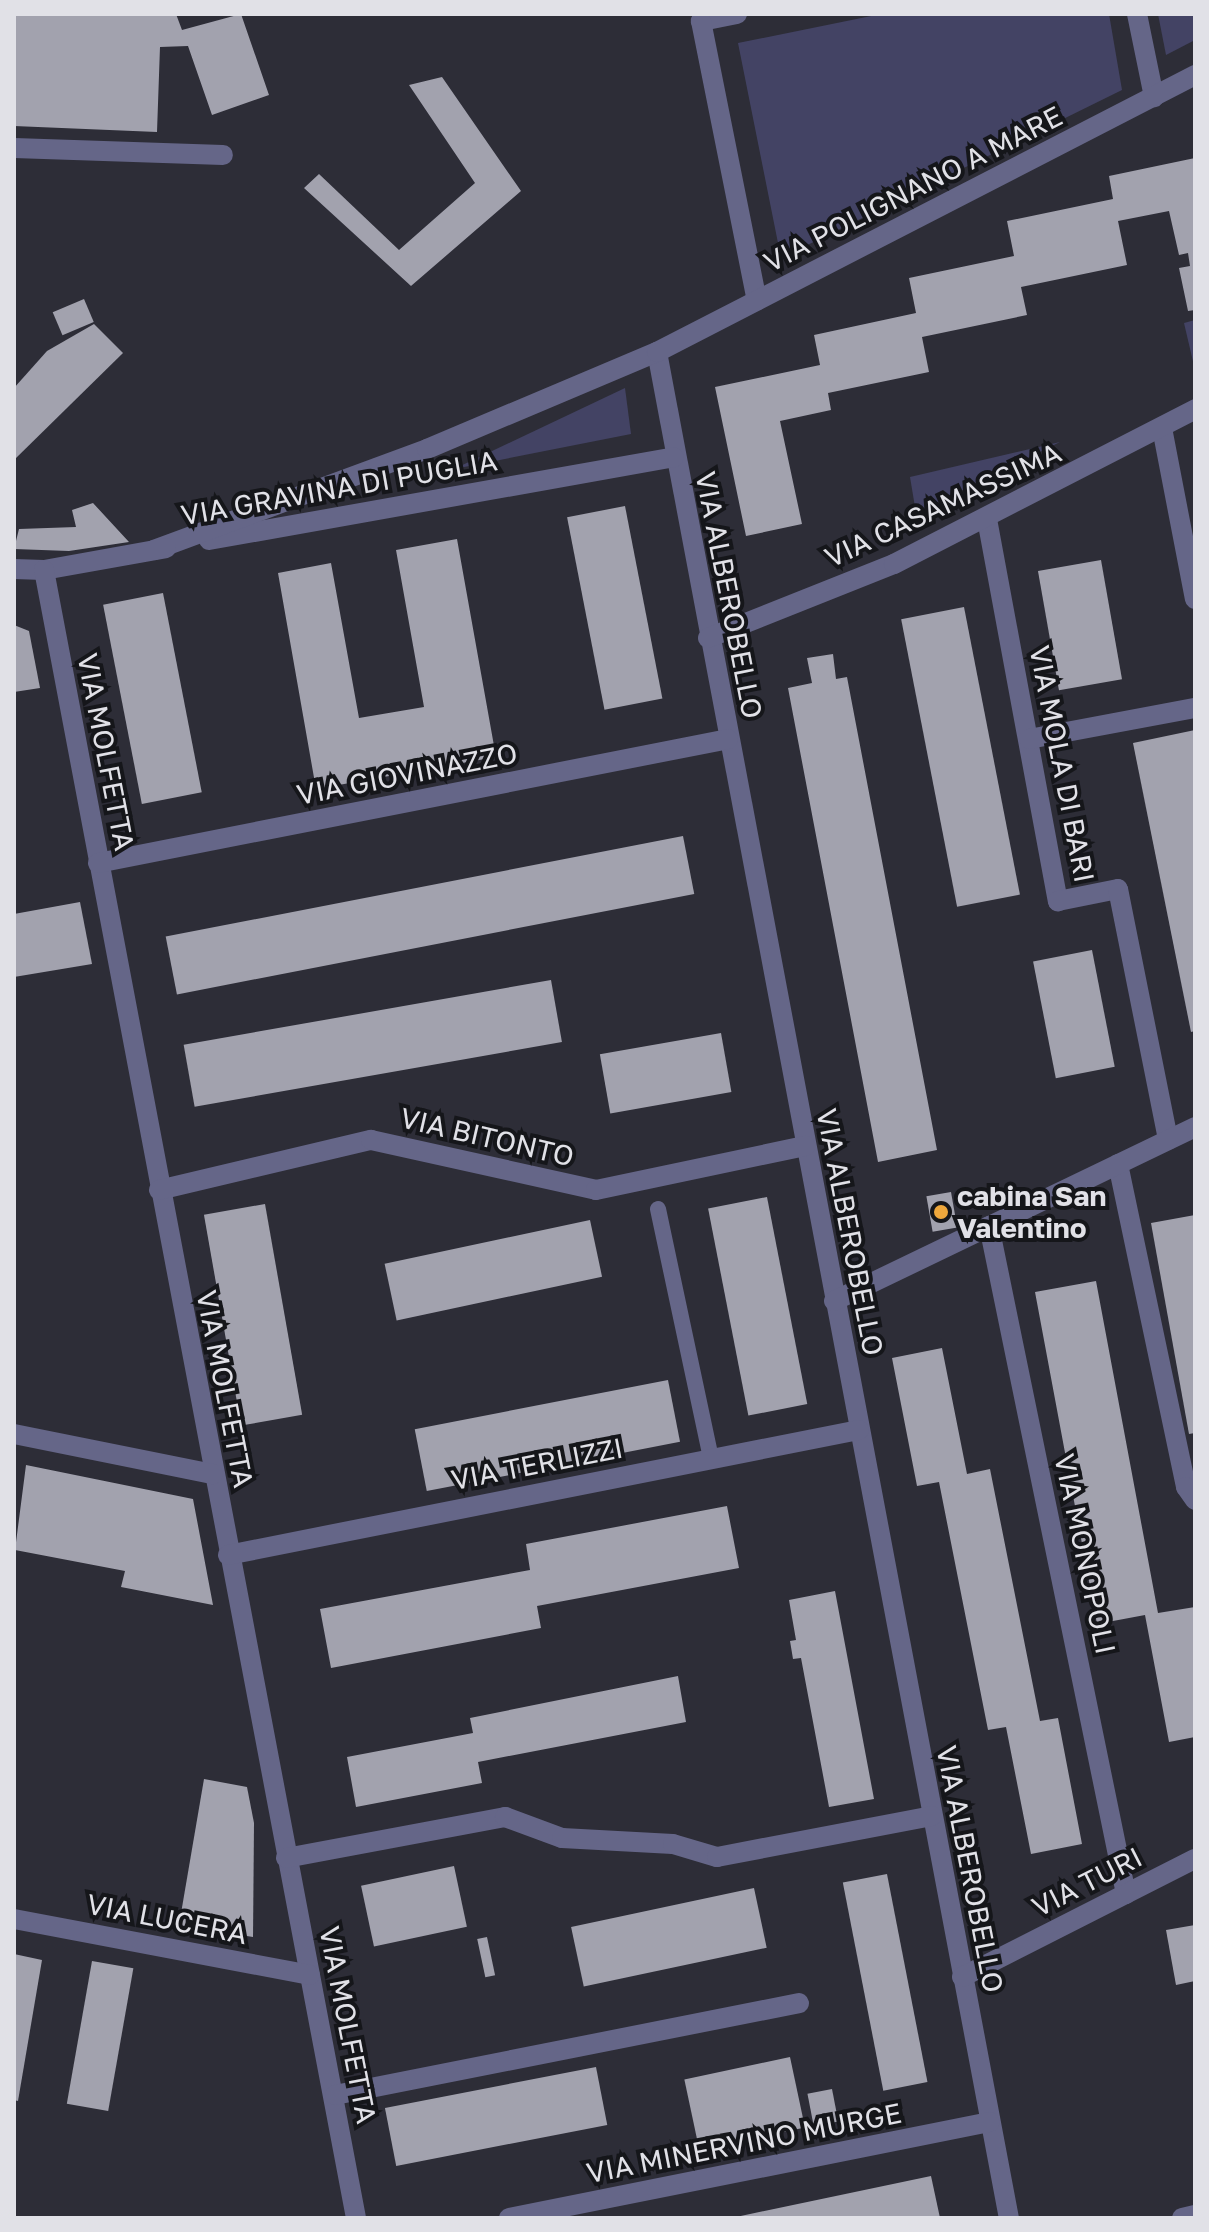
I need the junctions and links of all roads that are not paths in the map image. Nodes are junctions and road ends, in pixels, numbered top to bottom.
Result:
1 (737, 14) edge
2 (1137, 14) edge
3 (1195, 75) edge
4 (1154, 97) junction
5 (14, 148) edge
6 (223, 155) dead end
7 (757, 300) junction
8 (657, 352) junction
9 (1195, 409) edge
10 (1162, 428) junction
11 (674, 457) junction
12 (987, 519) junction
13 (154, 550) junction
14 (14, 569) edge
15 (44, 570) junction
16 (1195, 599) edge
17 (708, 638) junction
18 (1195, 708) edge
19 (728, 739) junction
20 (1029, 739) junction
21 (98, 863) junction
22 (1195, 1127) edge
23 (1168, 1140) junction
24 (805, 1146) junction
25 (1118, 1164) junction
26 (159, 1190) junction
27 (658, 1209) dead end
28 (989, 1226) junction
29 (834, 1301) junction
30 (859, 1430) junction
31 (14, 1434) edge
32 (711, 1458) junction
33 (213, 1474) junction
34 (1195, 1500) edge
35 (228, 1555) junction
36 (932, 1816) junction
37 (286, 1858) junction
38 (1195, 1859) edge
39 (1126, 1894) junction
40 (14, 1919) edge
41 (310, 1975) junction
42 (962, 1977) junction
43 (799, 2003) dead end
44 (335, 2095) junction
45 (990, 2122) junction
46 (1195, 2215) edge
47 (356, 2218) edge
48 (509, 2218) edge
49 (1009, 2218) edge
50 (1182, 2218) edge

1 - 7 street
2 - 4 street
3 - 4 street, VIA POLIGNANO A MARE
4 - 7 street, VIA POLIGNANO A MARE
5 - 6 street
7 - 8 street, VIA POLIGNANO A MARE
8 - 11 street, VIA ALBEROBELLO
8 - 13 street, VIA POLIGNANO A MARE
9 - 10 street, VIA CASAMASSIMA
10 - 12 street, VIA CASAMASSIMA
10 - 16 street
11 - 13 street, VIA GRAVINA DI PUGLIA
11 - 17 street, VIA ALBEROBELLO
12 - 17 street, VIA CASAMASSIMA
12 - 20 street, VIA MOLA DI BARI
13 - 15 street, VIA GRAVINA DI PUGLIA
14 - 15 street, VIA GRAVINA DI PUGLIA
15 - 21 street, VIA MOLFETTA
17 - 19 street, VIA ALBEROBELLO
18 - 20 street
19 - 21 street, VIA GIOVINAZZO
19 - 24 street, VIA ALBEROBELLO
20 - 23 street, VIA MOLA DI BARI
21 - 26 street, VIA MOLFETTA
22 - 23 street
23 - 25 street
24 - 26 street, VIA BITONTO
24 - 29 street, VIA ALBEROBELLO
25 - 28 street
25 - 34 street
26 - 33 street, VIA MOLFETTA
27 - 32 lane
28 - 29 street
28 - 39 street, VIA MONOPOLI
29 - 30 street, VIA ALBEROBELLO
30 - 32 street, VIA TERLIZZI
30 - 36 street, VIA ALBEROBELLO
31 - 33 street
32 - 35 street, VIA TERLIZZI
33 - 35 street, VIA MOLFETTA
35 - 37 street, VIA MOLFETTA
36 - 37 street
36 - 42 street, VIA ALBEROBELLO
37 - 41 street, VIA MOLFETTA
38 - 39 street, VIA TURI
39 - 42 street, VIA TURI
40 - 41 street, VIA LUCERA
41 - 44 street, VIA MOLFETTA
42 - 45 street, VIA ALBEROBELLO
43 - 44 street
44 - 47 street, VIA MOLFETTA
45 - 48 street, VIA MINERVINO MURGE
45 - 49 street, VIA ALBEROBELLO
46 - 50 street

